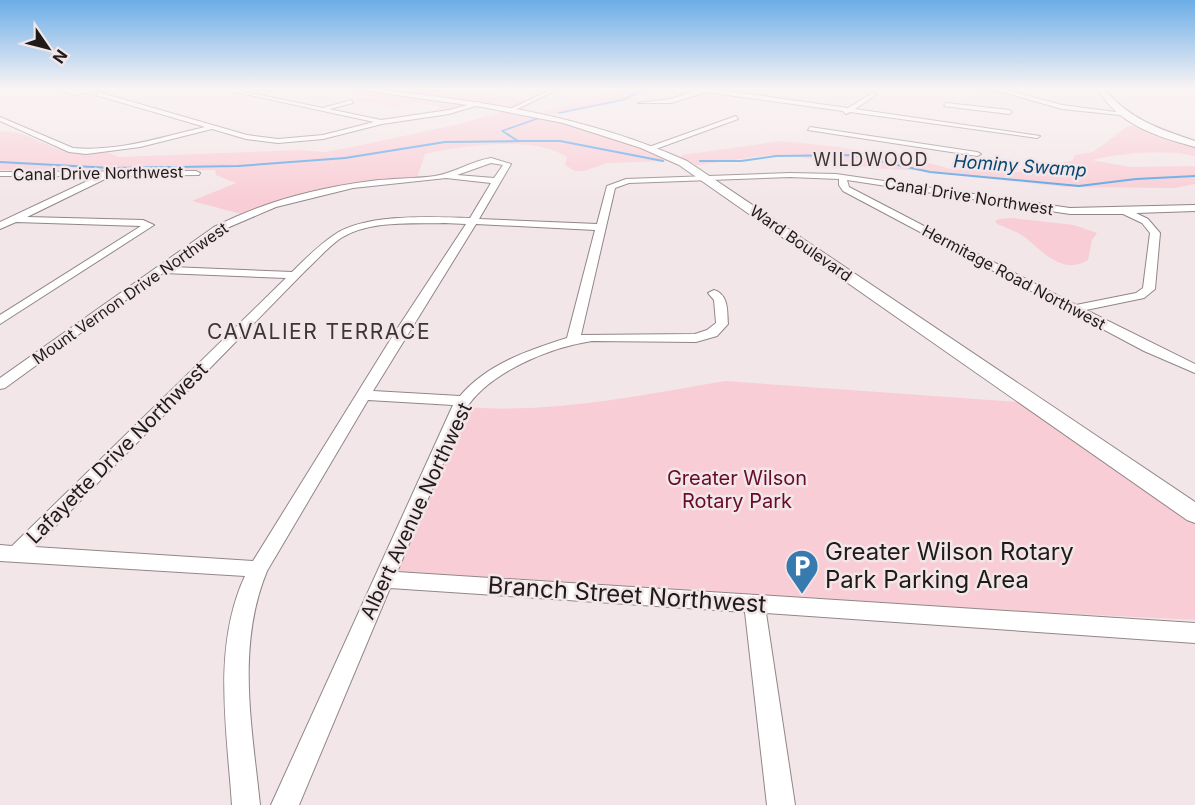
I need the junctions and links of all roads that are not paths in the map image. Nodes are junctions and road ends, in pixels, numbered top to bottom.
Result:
1 (1000, 126) dead end
2 (14, 127) edge
3 (209, 127) edge
4 (364, 127) edge
5 (590, 127) edge
6 (711, 127) edge
7 (955, 127) edge
8 (1145, 127) edge
9 (17, 128) junction
10 (213, 128) junction
11 (810, 129) dead end
12 (0, 131) edge
13 (885, 132) dead end
14 (995, 132) junction
15 (1037, 136) dead end
16 (877, 138) junction
17 (1195, 144) edge
18 (650, 148) junction
19 (976, 153) dead end
20 (196, 173) dead end
21 (1, 174) edge
22 (108, 175) junction
23 (446, 176) junction
24 (843, 177) junction
25 (706, 178) junction
26 (497, 181) junction
27 (301, 189) dead end
28 (312, 194) junction
29 (1195, 208) edge
30 (1124, 211) junction
31 (15, 219) junction
32 (472, 222) junction
33 (0, 226) edge
34 (602, 227) junction
35 (163, 270) junction
36 (294, 275) junction
37 (714, 294) dead end
38 (1075, 309) junction
39 (0, 320) edge
40 (573, 340) junction
41 (1195, 369) edge
42 (7, 375) edge
43 (0, 385) edge
44 (364, 395) junction
45 (464, 401) junction
46 (1195, 514) edge
47 (8, 554) edge
48 (258, 569) junction
49 (383, 579) junction
50 (754, 603) junction
51 (1195, 633) edge
52 (246, 805) edge
53 (285, 805) edge
54 (781, 805) edge

1 - 14 street
2 - 9 street
3 - 10 street
4 - 10 street
5 - 18 main road, Ward Boulevard
6 - 18 street
7 - 14 street
8 - 17 main road
9 - 10 street
9 - 12 street
11 - 16 street
13 - 16 street
14 - 15 street
16 - 19 street
18 - 25 main road, Ward Boulevard
20 - 22 street, Canal Drive Northwest
21 - 22 street, Canal Drive Northwest
22 - 31 street
23 - 26 street
23 - 26 street, Mount Vernon Drive Northwest
23 - 28 street, Mount Vernon Drive Northwest
24 - 25 street, Canal Drive Northwest
24 - 30 street, Canal Drive Northwest
24 - 38 street, Hermitage Road Northwest
25 - 34 street
25 - 46 main road, Ward Boulevard
26 - 32 street
27 - 28 street
28 - 35 street, Mount Vernon Drive Northwest
29 - 30 street, Canal Drive Northwest
30 - 38 street
31 - 33 street
31 - 39 street
32 - 34 street, Lafayette Drive Northwest
32 - 36 street, Lafayette Drive Northwest
32 - 44 street
34 - 40 street
35 - 36 street
35 - 42 street, Mount Vernon Drive Northwest
36 - 47 street, Lafayette Drive Northwest
37 - 40 street, Albert Avenue Northwest
38 - 41 street, Hermitage Road Northwest
40 - 45 street, Albert Avenue Northwest
42 - 43 street, Mount Vernon Drive Northwest
44 - 45 street
44 - 48 street
45 - 49 street, Albert Avenue Northwest
47 - 48 street
48 - 52 street
49 - 50 street, Branch Street Northwest
49 - 53 street, Albert Avenue Northwest
50 - 51 street, Branch Street Northwest
50 - 54 street

